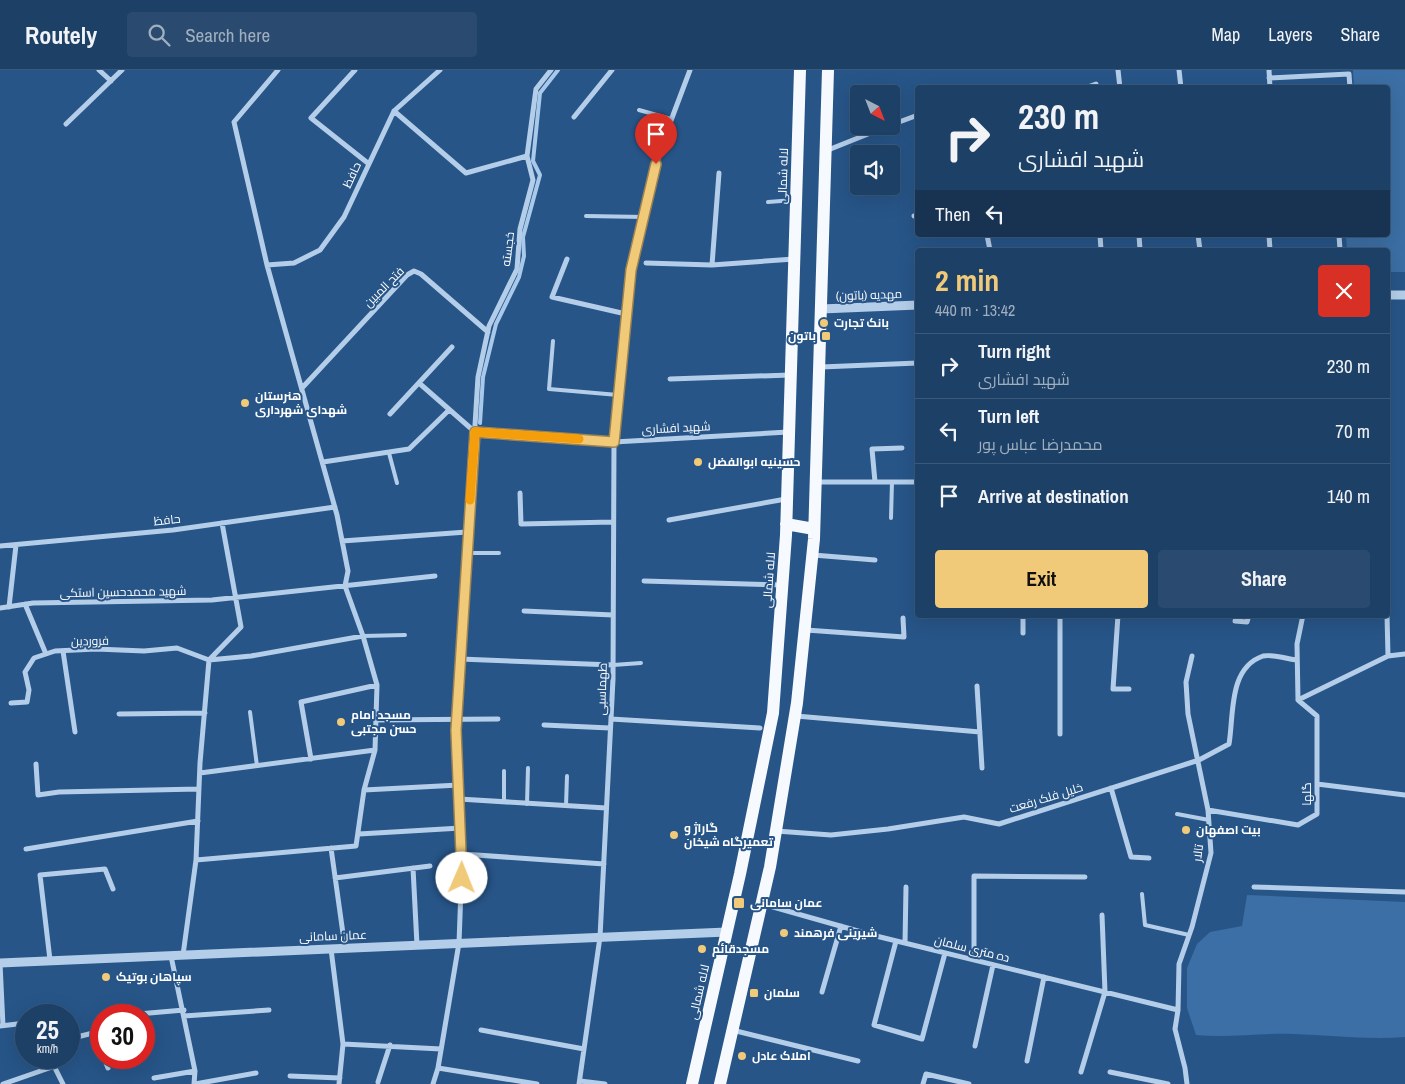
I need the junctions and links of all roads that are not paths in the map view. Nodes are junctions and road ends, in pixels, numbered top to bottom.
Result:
1 (99, 70) edge
2 (122, 70) edge
3 (278, 70) edge
4 (355, 70) edge
5 (440, 70) edge
6 (551, 70) edge
7 (612, 70) edge
8 (690, 70) edge
9 (800, 70) edge
10 (828, 70) edge
11 (1118, 70) edge
12 (1179, 70) edge
13 (1269, 70) edge
14 (1349, 72) edge
15 (1269, 78) junction
16 (110, 81) junction
17 (1120, 85) edge
18 (1181, 85) edge
19 (1270, 85) edge
20 (1350, 85) edge
21 (394, 110) junction
22 (640, 110) dead end
23 (915, 116) edge
24 (574, 117) dead end
25 (671, 119) junction
26 (900, 122) edge
27 (66, 124) dead end
28 (865, 135) edge
29 (826, 150) junction
30 (527, 156) junction
31 (369, 164) junction
32 (719, 173) dead end
33 (796, 200) junction
34 (768, 202) dead end
35 (586, 216) dead end
36 (644, 217) junction
37 (567, 259) dead end
38 (794, 259) junction
39 (646, 263) dead end
40 (712, 264) junction
41 (267, 266) junction
42 (1390, 295) edge
43 (1405, 295) edge
44 (915, 305) edge
45 (821, 309) junction
46 (626, 314) junction
47 (488, 332) junction
48 (553, 341) dead end
49 (452, 347) dead end
50 (915, 363) edge
51 (819, 368) junction
52 (791, 375) junction
53 (670, 379) dead end
54 (419, 383) junction
55 (302, 388) junction
56 (618, 395) junction
57 (448, 411) junction
58 (390, 414) dead end
59 (475, 432) junction
60 (789, 432) junction
61 (614, 442) junction
62 (902, 448) dead end
63 (389, 452) junction
64 (323, 462) junction
65 (815, 482) junction
66 (875, 482) junction
67 (892, 482) junction
68 (915, 482) edge
69 (397, 483) dead end
70 (520, 492) dead end
71 (787, 498) junction
72 (334, 507) junction
73 (891, 518) dead end
74 (669, 520) dead end
75 (613, 522) junction
76 (222, 523) junction
77 (786, 524) junction
78 (814, 528) junction
79 (467, 532) junction
80 (342, 542) junction
81 (16, 545) junction
82 (0, 546) edge
83 (466, 553) junction
84 (499, 553) dead end
85 (812, 555) junction
86 (875, 560) dead end
87 (435, 576) dead end
88 (644, 581) dead end
89 (782, 585) junction
90 (345, 586) junction
91 (236, 596) junction
92 (25, 604) junction
93 (9, 607) junction
94 (0, 608) edge
95 (524, 611) dead end
96 (613, 616) junction
97 (902, 618) dead end
98 (1023, 618) edge
99 (1060, 618) edge
100 (1118, 618) edge
101 (1248, 618) edge
102 (1302, 618) edge
103 (1387, 618) edge
104 (1235, 621) dead end
105 (804, 630) junction
106 (1023, 633) dead end
107 (405, 635) dead end
108 (363, 636) junction
109 (64, 651) junction
110 (46, 654) junction
111 (1405, 654) edge
112 (1192, 656) dead end
113 (1388, 656) junction
114 (460, 659) junction
115 (209, 660) junction
116 (1297, 660) junction
117 (641, 662) dead end
118 (613, 665) junction
119 (377, 685) junction
120 (977, 686) dead end
121 (1129, 689) dead end
122 (1298, 700) junction
123 (11, 703) dead end
124 (250, 712) dead end
125 (205, 713) junction
126 (119, 714) dead end
127 (795, 716) junction
128 (457, 719) junction
129 (498, 719) dead end
130 (611, 719) junction
131 (376, 720) junction
132 (544, 725) dead end
133 (610, 728) junction
134 (760, 728) dead end
135 (75, 732) dead end
136 (980, 732) junction
137 (1060, 734) dead end
138 (375, 750) junction
139 (311, 759) junction
140 (1198, 760) junction
141 (36, 764) dead end
142 (257, 766) junction
143 (528, 768) dead end
144 (982, 768) dead end
145 (504, 771) dead end
146 (200, 773) junction
147 (567, 776) dead end
148 (1317, 784) junction
149 (459, 786) junction
150 (1111, 788) junction
151 (199, 789) junction
152 (364, 790) junction
153 (1405, 795) edge
154 (460, 799) junction
155 (504, 802) junction
156 (527, 804) junction
157 (566, 806) junction
158 (606, 808) junction
159 (1208, 810) junction
160 (1177, 814) dead end
161 (198, 820) junction
162 (1209, 820) junction
163 (461, 828) junction
164 (776, 831) junction
165 (359, 834) junction
166 (331, 848) junction
167 (26, 849) dead end
168 (462, 854) junction
169 (1149, 858) dead end
170 (196, 860) junction
171 (604, 864) junction
172 (430, 866) dead end
173 (413, 868) junction
174 (1085, 877) dead end
175 (335, 878) junction
176 (1254, 886) dead end
177 (906, 887) dead end
178 (113, 889) dead end
179 (1405, 892) edge
180 (1142, 894) dead end
181 (761, 904) junction
182 (1102, 915) dead end
183 (841, 926) junction
184 (727, 932) junction
185 (1189, 935) junction
186 (600, 938) junction
187 (896, 941) junction
188 (459, 943) junction
189 (906, 943) junction
190 (417, 945) junction
191 (345, 948) junction
192 (331, 949) junction
193 (945, 953) junction
194 (183, 955) junction
195 (171, 956) junction
196 (50, 960) junction
197 (974, 960) junction
198 (0, 963) edge
199 (993, 965) junction
200 (1044, 977) junction
201 (822, 992) dead end
202 (1105, 992) junction
203 (269, 1010) dead end
204 (1178, 1010) junction
205 (184, 1013) junction
206 (155, 1014) edge
207 (15, 1024) edge
208 (2, 1026) edge
209 (481, 1030) dead end
210 (732, 1030) junction
211 (343, 1044) junction
212 (390, 1045) junction
213 (975, 1046) dead end
214 (442, 1048) junction
215 (584, 1049) junction
216 (858, 1061) dead end
217 (1027, 1061) dead end
218 (438, 1068) junction
219 (46, 1069) edge
220 (56, 1069) edge
221 (195, 1070) junction
222 (1081, 1072) dead end
223 (1110, 1072) dead end
224 (256, 1073) dead end
225 (290, 1076) dead end
226 (154, 1078) dead end
227 (340, 1078) junction
228 (378, 1082) dead end
229 (580, 1082) edge
230 (3, 1084) edge
231 (64, 1084) edge
232 (195, 1084) edge
233 (340, 1084) edge
234 (433, 1084) edge
235 (537, 1084) edge
236 (604, 1084) edge
237 (692, 1084) edge
238 (720, 1084) edge
239 (923, 1084) edge
240 (969, 1084) edge
241 (1168, 1084) edge
242 (1187, 1084) edge

1 - 16 street
2 - 16 street
3 - 41 street
4 - 31 street
5 - 21 street, حافظ
6 - 30 street, خجسته
7 - 24 street
8 - 25 street, طهماسبی
9 - 33 main road, لاله شمالی
10 - 29 main road
11 - 17 street
12 - 18 street
13 - 15 street
14 - 15 street
14 - 20 street
15 - 19 street
16 - 27 street
21 - 30 street
21 - 31 street, حافظ
22 - 25 lane
23 - 26 street
25 - 36 street, طهماسبی
28 - 29 street
29 - 45 main road
30 - 47 street, خجسته
31 - 41 street, حافظ
32 - 40 street
33 - 34 lane
33 - 38 main road, لاله شمالی
35 - 36 lane
36 - 46 street, طهماسبی
37 - 46 street
38 - 40 street
38 - 52 main road, لاله شمالی
39 - 40 street
41 - 55 street
42 - 43 street
44 - 45 street, مهدیه (باتون)
45 - 51 main road
46 - 56 street, طهماسبی
47 - 55 street, فتح المبین
47 - 59 street, خجسته
48 - 56 lane
49 - 54 street
50 - 51 street
51 - 65 main road
52 - 53 street
52 - 60 main road, لاله شمالی
54 - 57 street
54 - 58 street
55 - 64 street
56 - 61 street, طهماسبی
57 - 59 street
57 - 63 street
59 - 61 street, شهید افشاری
59 - 79 street, خجسته
60 - 61 street, شهید افشاری
60 - 71 main road, لاله شمالی
61 - 75 street, طهماسبی
62 - 66 street
63 - 64 street
63 - 69 lane
64 - 72 street
65 - 66 street
65 - 78 main road
66 - 67 street
67 - 68 street
67 - 73 lane
70 - 75 street
71 - 74 street
71 - 77 main road, لاله شمالی
72 - 76 street, حافظ
72 - 80 street
75 - 96 street, طهماسبی
76 - 81 street, حافظ
76 - 91 street
77 - 78 main road
77 - 89 main road, لاله شمالی
78 - 85 main road
79 - 80 street
79 - 83 street, خجسته
80 - 90 street
81 - 82 street, حافظ
81 - 93 street
83 - 84 lane
83 - 114 street, خجسته
85 - 86 street
85 - 105 main road
87 - 90 street, شهید محمدحسین استکی
88 - 89 street
89 - 184 main road, لاله شمالی
90 - 91 street, شهید محمدحسین استکی
90 - 108 street
91 - 92 street, شهید محمدحسین استکی
91 - 115 street
92 - 93 street, شهید محمدحسین استکی
92 - 110 street
93 - 94 street, شهید محمدحسین استکی
95 - 96 street
96 - 118 street, طهماسبی
97 - 105 street
98 - 106 street
99 - 137 street
100 - 121 street
101 - 104 street
102 - 116 street
103 - 113 street
105 - 127 main road
107 - 108 lane
108 - 115 street
108 - 119 street
109 - 110 street, فروردین
109 - 115 street, فروردین
109 - 135 street
110 - 123 street, فروردین
111 - 113 street
112 - 140 street, تالار
113 - 122 street
114 - 118 street
114 - 128 street, خجسته
115 - 125 street
116 - 122 street
116 - 140 street
117 - 118 lane
118 - 130 street, طهماسبی
119 - 131 street
119 - 139 street
120 - 136 street
122 - 148 street, گلها
124 - 142 lane
125 - 126 street
125 - 146 street
127 - 136 street
127 - 164 main road
128 - 129 street
128 - 131 street
128 - 149 street, خجسته
130 - 133 street, طهماسبی
130 - 134 street
131 - 138 street
132 - 133 street
133 - 158 street, طهماسبی
136 - 144 street
138 - 139 street
138 - 152 street
139 - 142 street
140 - 150 street, خلیل فلک رفعت
140 - 159 street, تالار
141 - 151 street
142 - 146 street
143 - 156 lane
145 - 155 lane
146 - 151 street
147 - 157 lane
148 - 153 street
148 - 159 street, گلها
149 - 152 street
149 - 154 street, خجسته
150 - 164 street, خلیل فلک رفعت
150 - 169 street
151 - 161 street
152 - 165 street
154 - 155 street
154 - 163 street, خجسته
155 - 156 street
156 - 157 street
157 - 158 street
158 - 171 street, طهماسبی
159 - 162 street, تالار
160 - 162 lane
161 - 167 street
161 - 170 street
162 - 185 street, تالار
163 - 165 street
163 - 168 street, خجسته
164 - 181 main road
165 - 166 street
166 - 170 street
166 - 175 street
168 - 171 street
168 - 188 street, خجسته
170 - 194 street
171 - 186 street, طهماسبی
172 - 173 street
173 - 175 street
173 - 190 street
174 - 197 street
175 - 191 street
176 - 179 street
177 - 189 street
178 - 196 street
180 - 185 lane
181 - 183 street, ده متری سلمان
181 - 210 main road
182 - 202 street
183 - 187 street, ده متری سلمان
183 - 201 street
184 - 186 street, عمان سامانی
184 - 237 main road, لاله شمالی
185 - 204 street, تالار
186 - 188 street, عمان سامانی
186 - 215 street, طهماسبی
187 - 189 street, ده متری سلمان
187 - 193 street
188 - 190 street, عمان سامانی
188 - 214 street, خجسته
189 - 193 street, ده متری سلمان
190 - 191 street, عمان سامانی
191 - 192 street, عمان سامانی
192 - 194 street, عمان سامانی
192 - 211 street
193 - 197 street, ده متری سلمان
194 - 195 street, عمان سامانی
195 - 196 street, عمان سامانی
195 - 205 street
196 - 198 street, عمان سامانی
197 - 199 street, ده متری سلمان
198 - 208 street
199 - 200 street, ده متری سلمان
199 - 213 street
200 - 202 street, ده متری سلمان
200 - 217 street
202 - 204 street, ده متری سلمان
202 - 222 street
203 - 205 street
204 - 242 street, تالار
205 - 206 street
205 - 221 street
207 - 208 street
209 - 215 street
210 - 216 street
210 - 238 main road
211 - 212 street
211 - 227 street
212 - 214 street
212 - 228 street
214 - 218 street, خجسته
215 - 229 street, طهماسبی
218 - 234 street, خجسته
218 - 235 street
219 - 230 street
220 - 231 street
221 - 226 street
221 - 232 street
223 - 241 street
224 - 232 street
225 - 227 street
227 - 233 street
229 - 236 street
239 - 240 street

